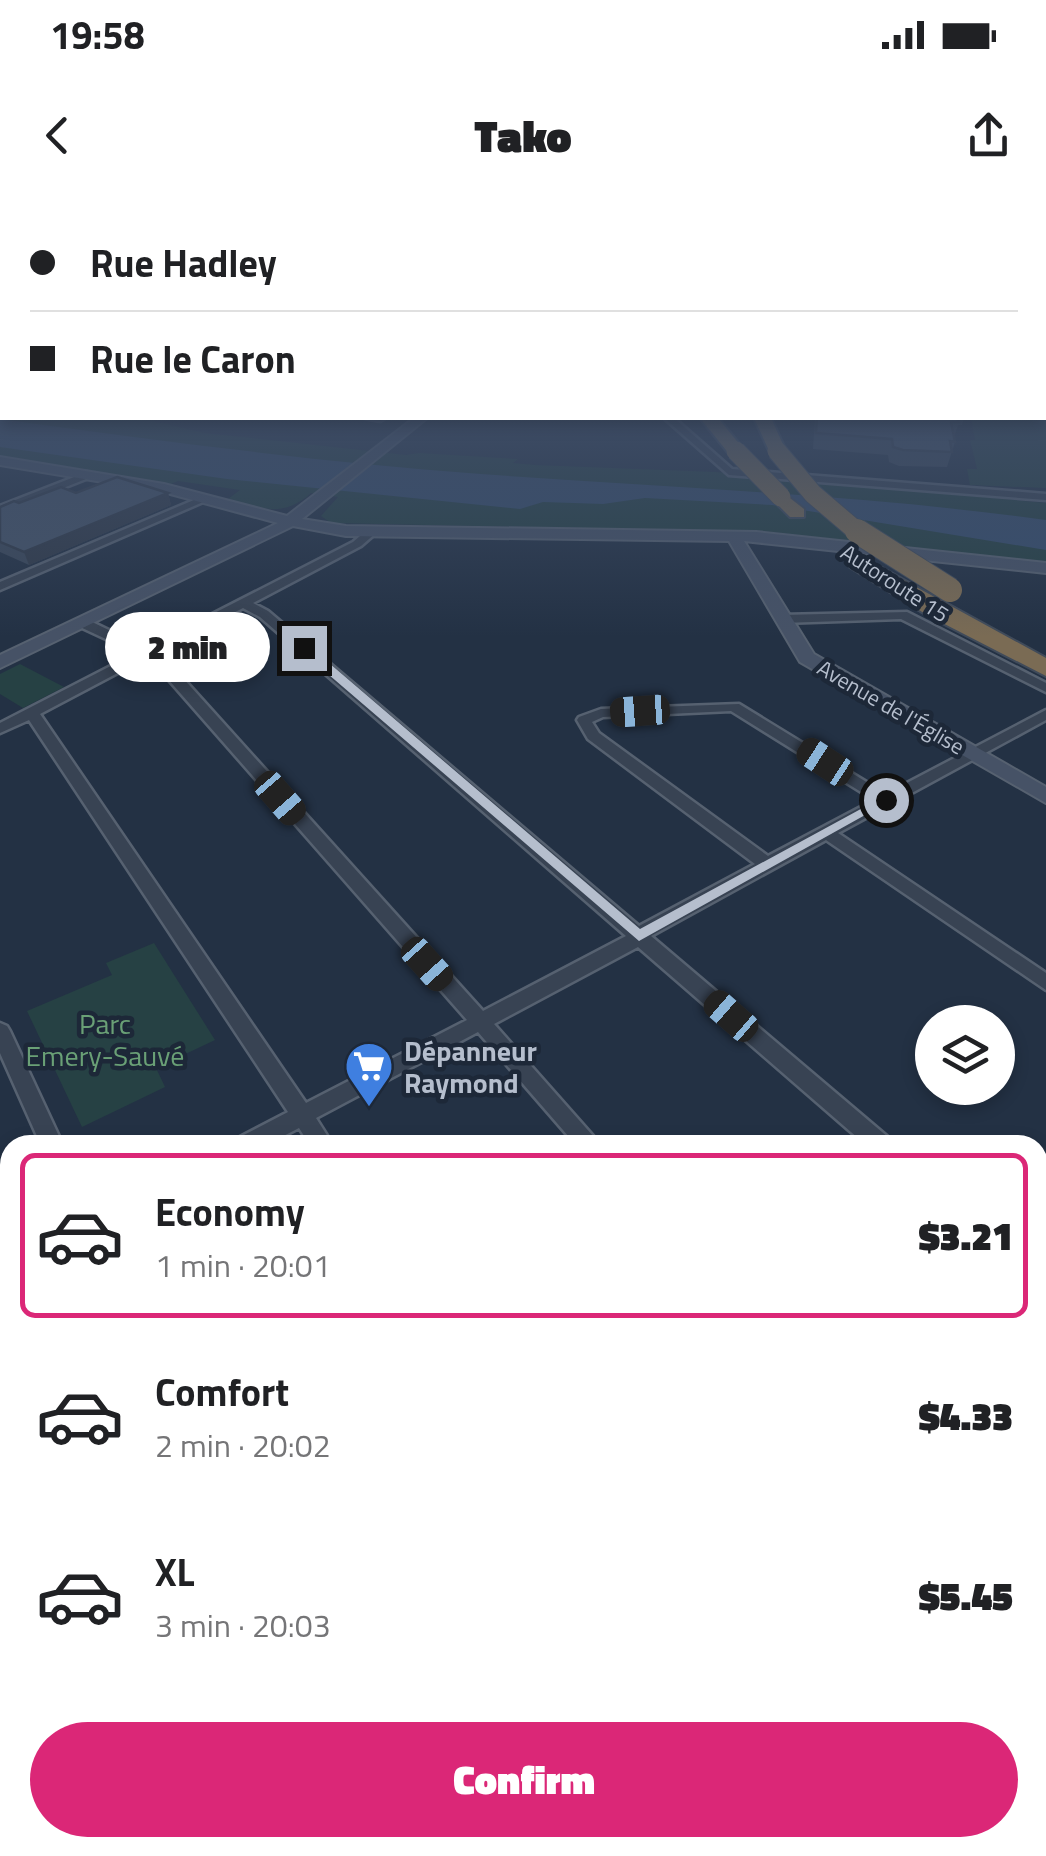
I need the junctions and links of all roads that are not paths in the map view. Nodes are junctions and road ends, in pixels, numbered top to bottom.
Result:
1 (69, 482) edge
2 (124, 482) edge
3 (342, 482) edge
4 (771, 482) edge
5 (803, 482) edge
6 (865, 482) edge
7 (1046, 496) edge
8 (204, 498) junction
9 (0, 510) edge
10 (291, 522) junction
11 (371, 532) junction
12 (736, 536) junction
13 (1046, 568) edge
14 (0, 586) edge
15 (243, 603) junction
16 (782, 619) junction
17 (1004, 619) dead end
18 (83, 623) junction
19 (147, 654) junction
20 (0, 662) edge
21 (1046, 668) edge
22 (1046, 688) edge
23 (32, 713) junction
24 (1046, 714) edge
25 (0, 730) edge
26 (973, 754) junction
27 (1046, 796) edge
28 (886, 800) junction
29 (827, 833) junction
30 (767, 864) junction
31 (639, 936) junction
32 (1046, 984) edge
33 (480, 1022) junction
34 (0, 1031) edge
35 (302, 1116) junction
36 (47, 1135) edge
37 (265, 1135) edge
38 (315, 1135) edge
39 (581, 1135) edge
40 (868, 1135) edge

1 - 9 street
2 - 8 main road
3 - 10 main road
4 - 21 highway, Autoroute 15, bridge
5 - 17 highway, Autoroute 15, bridge
6 - 7 street
8 - 10 main road
8 - 14 street
10 - 11 main road
10 - 18 main road
11 - 12 main road
11 - 15 street
12 - 13 main road
12 - 16 main road, Avenue de l'Église
15 - 19 street
15 - 31 street
16 - 22 street
16 - 26 main road, Avenue de l'Église
18 - 19 street
18 - 20 main road
19 - 23 street
19 - 33 street
23 - 25 street
23 - 35 street
24 - 26 street
26 - 27 main road, Avenue de l'Église
26 - 28 street
28 - 29 street
28 - 30 street
29 - 30 street
29 - 32 street
30 - 31 street
31 - 33 street
31 - 40 street
33 - 35 street
33 - 39 street
34 - 36 street
35 - 37 street
35 - 38 street

